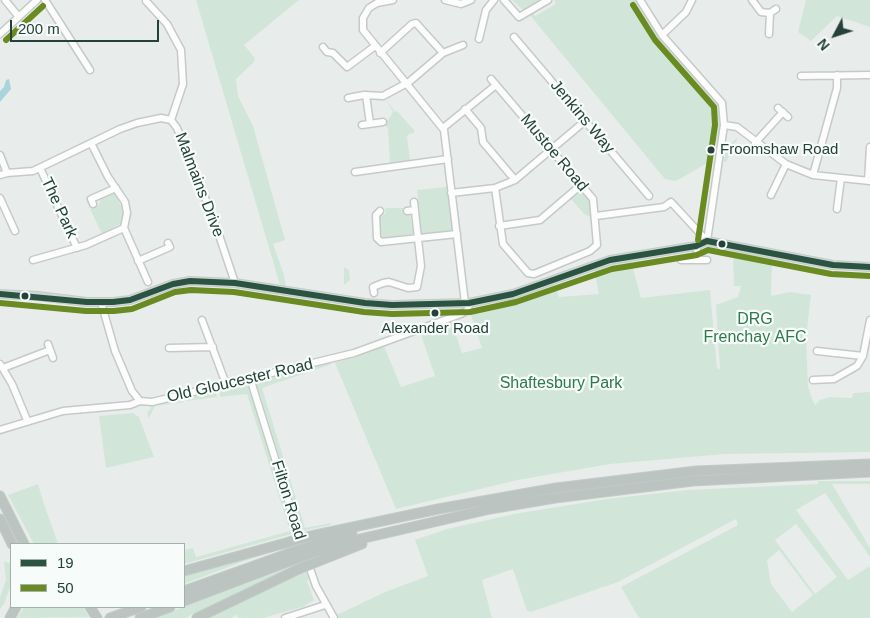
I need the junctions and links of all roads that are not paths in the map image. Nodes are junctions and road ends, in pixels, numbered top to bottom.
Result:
1 (5, 0) edge
2 (37, 0) edge
3 (45, 0) edge
4 (393, 0) edge
5 (445, 0) edge
6 (471, 0) edge
7 (494, 0) edge
8 (504, 0) edge
9 (548, 0) edge
10 (640, 0) edge
11 (692, 0) edge
12 (752, 0) edge
13 (146, 1) edge
14 (19, 17) junction
15 (0, 34) edge
16 (662, 34) junction
17 (770, 34) dead end
18 (514, 37) dead end
19 (479, 39) dead end
20 (464, 45) dead end
21 (374, 46) junction
22 (323, 47) dead end
23 (380, 53) junction
24 (443, 53) junction
25 (90, 70) dead end
26 (837, 75) junction
27 (870, 75) edge
28 (800, 76) dead end
29 (491, 78) dead end
30 (406, 83) junction
31 (496, 85) junction
32 (366, 95) junction
33 (348, 98) dead end
34 (465, 109) junction
35 (783, 112) dead end
36 (171, 120) junction
37 (585, 121) junction
38 (383, 122) dead end
39 (370, 124) junction
40 (362, 125) dead end
41 (724, 125) junction
42 (443, 128) junction
43 (91, 143) junction
44 (755, 143) junction
45 (870, 147) edge
46 (551, 149) junction
47 (0, 155) edge
48 (869, 158) edge
49 (448, 159) junction
50 (786, 164) junction
51 (40, 168) junction
52 (360, 173) dead end
53 (3, 174) edge
54 (813, 174) junction
55 (841, 178) junction
56 (515, 180) junction
57 (869, 181) edge
58 (581, 185) junction
59 (116, 188) junction
60 (495, 188) junction
61 (451, 193) junction
62 (771, 195) dead end
63 (649, 196) dead end
64 (0, 198) edge
65 (414, 202) dead end
66 (93, 204) dead end
67 (837, 209) dead end
68 (415, 210) junction
69 (380, 211) dead end
70 (407, 211) dead end
71 (596, 216) junction
72 (499, 226) junction
73 (124, 228) junction
74 (15, 231) dead end
75 (457, 234) junction
76 (418, 238) junction
77 (707, 241) junction
78 (168, 243) dead end
79 (696, 246) junction
80 (77, 248) junction
81 (33, 260) dead end
82 (681, 260) dead end
83 (699, 260) junction
84 (707, 260) dead end
85 (138, 261) junction
86 (870, 267) edge
87 (148, 282) dead end
88 (235, 283) junction
89 (374, 292) dead end
90 (0, 294) edge
91 (101, 302) junction
92 (467, 303) junction
93 (202, 320) dead end
94 (870, 320) edge
95 (213, 347) junction
96 (173, 349) dead end
97 (817, 351) dead end
98 (863, 356) junction
99 (53, 358) dead end
100 (1, 366) edge
101 (250, 378) junction
102 (813, 380) dead end
103 (226, 384) junction
104 (140, 402) junction
105 (27, 420) junction
106 (0, 430) edge
107 (870, 464) edge
108 (870, 472) edge
109 (0, 496) edge
110 (0, 519) edge
111 (382, 534) junction
112 (12, 543) edge
113 (24, 543) edge
114 (313, 544) junction
115 (294, 555) junction
116 (185, 571) edge
117 (185, 591) edge
118 (185, 601) edge
119 (325, 605) junction
120 (138, 608) edge
121 (167, 608) edge
122 (110, 618) edge
123 (140, 618) edge
124 (197, 618) edge
125 (285, 618) edge
126 (334, 618) edge

1 - 14 street
2 - 14 street
3 - 25 street
4 - 21 street
5 - 6 street
7 - 19 street
8 - 9 street
10 - 16 street
11 - 16 street
12 - 17 street
13 - 36 street
14 - 15 street
16 - 41 street
18 - 37 street, Jenkins Way
20 - 24 street
21 - 22 street
21 - 23 street
23 - 24 street
23 - 30 street
24 - 30 street
26 - 27 street
26 - 28 street
26 - 54 street
29 - 31 street, Mustoe Road
30 - 32 street
30 - 42 street
31 - 34 street
31 - 46 street, Mustoe Road
32 - 33 street
32 - 39 street
34 - 42 street
34 - 56 street
35 - 44 street
36 - 43 street, Malmains Drive
36 - 88 street, Malmains Drive
37 - 46 street
37 - 63 street, Jenkins Way
38 - 39 street
39 - 40 street
41 - 44 street
41 - 77 street
42 - 49 street
43 - 51 street, Malmains Drive
43 - 59 street
44 - 50 street
45 - 48 street
46 - 56 street
46 - 58 street, Mustoe Road
47 - 53 street
48 - 57 street
49 - 52 street
49 - 61 street
50 - 54 street
50 - 62 street
51 - 53 street, Malmains Drive
51 - 80 street, The Park
54 - 55 street
55 - 57 street
55 - 67 street
56 - 60 street
58 - 71 street, Mustoe Road
58 - 72 street
59 - 66 street
59 - 73 street
60 - 61 street
60 - 72 street, Mustoe Road
61 - 75 street
64 - 74 street
65 - 68 street
68 - 70 street
68 - 76 street
69 - 76 street
71 - 72 street, Mustoe Road
71 - 77 street
73 - 80 street
73 - 85 street
75 - 76 street
75 - 92 street
76 - 89 street
77 - 79 main road
77 - 86 main road
78 - 85 street
79 - 83 street
79 - 92 main road
80 - 81 street
82 - 83 street
83 - 84 street
85 - 87 street
88 - 91 main road
88 - 92 main road
90 - 91 main road
91 - 104 street
92 - 101 street, Old Gloucester Road
93 - 95 street
94 - 98 street
95 - 96 street
95 - 103 street
97 - 98 street
98 - 102 street
99 - 100 street
100 - 105 street
101 - 103 street, Old Gloucester Road
101 - 119 street, Filton Road
103 - 104 street, Old Gloucester Road
104 - 105 street, Old Gloucester Road
105 - 106 street, Old Gloucester Road
107 - 114 highway
108 - 111 highway
109 - 113 highway
110 - 112 highway
111 - 114 highway
111 - 124 highway, bridge
114 - 115 highway, bridge
114 - 116 highway, bridge
115 - 117 highway
115 - 118 highway
119 - 125 street
119 - 126 street, Filton Road
120 - 122 highway
121 - 123 highway

